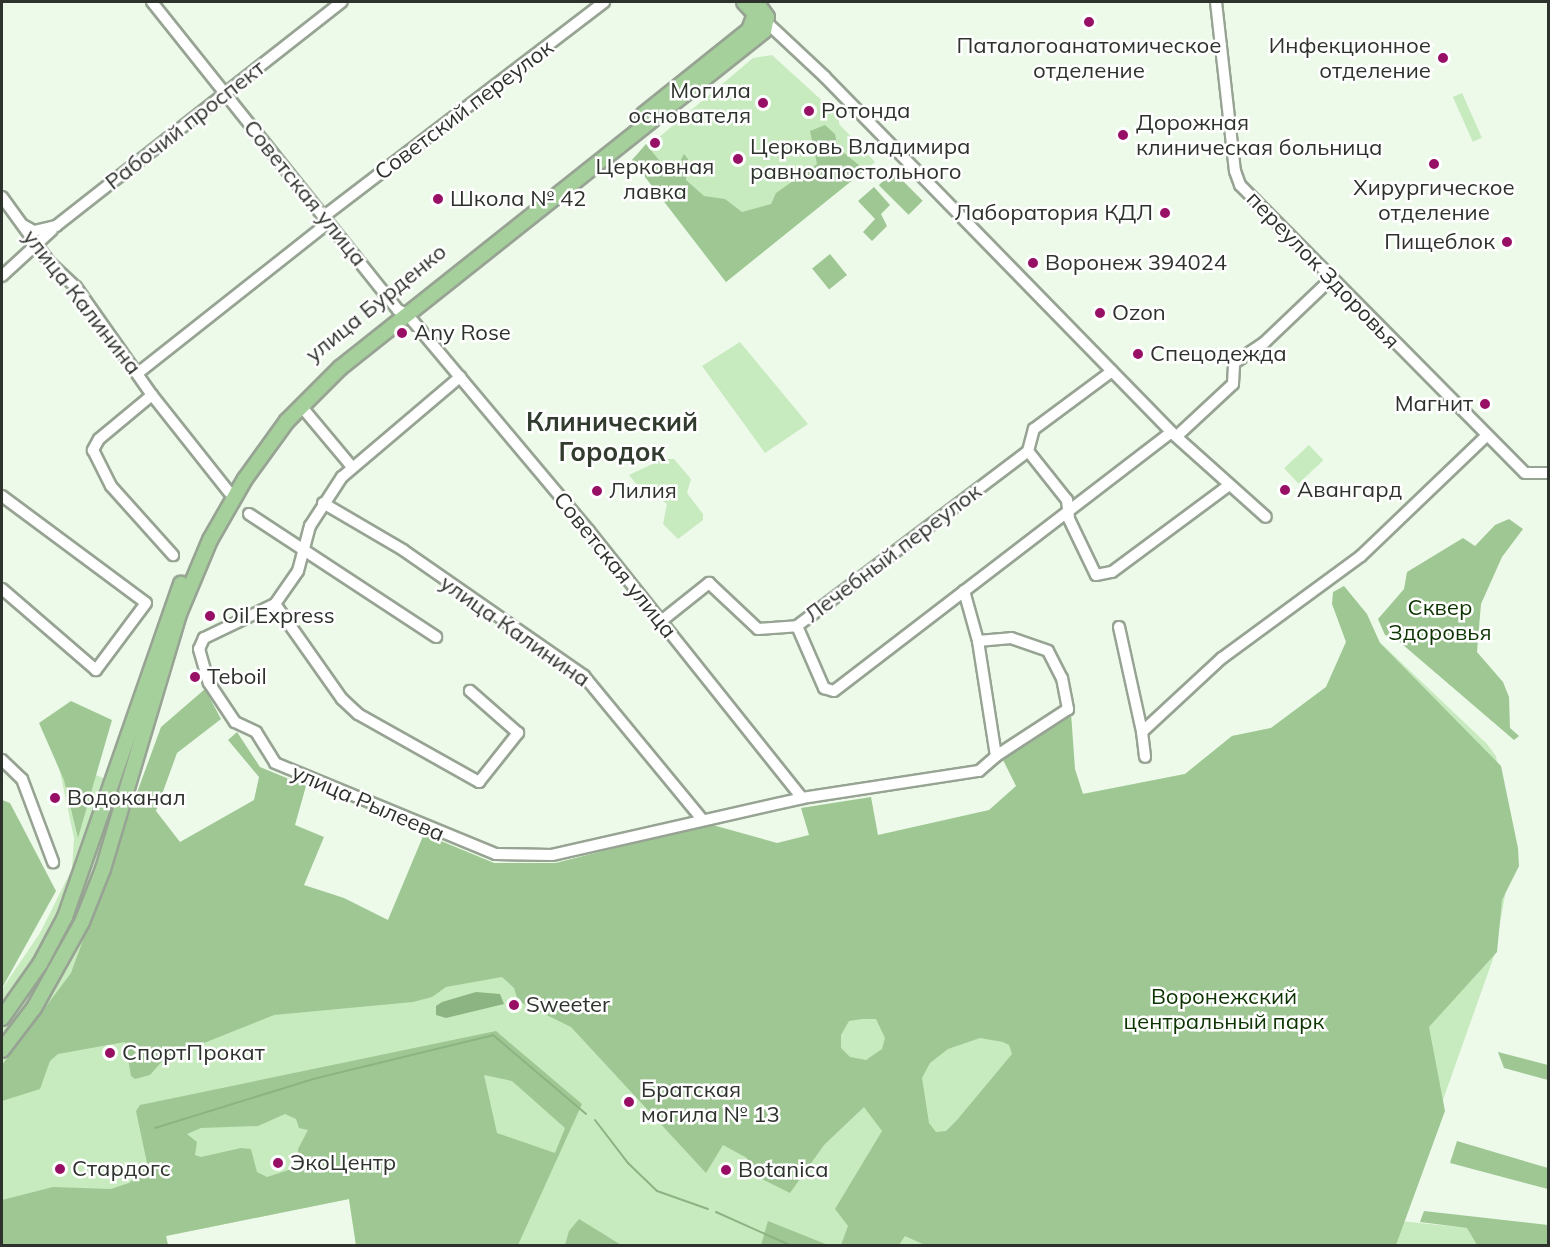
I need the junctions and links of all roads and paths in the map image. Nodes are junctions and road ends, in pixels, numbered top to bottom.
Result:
1 (152, 2) edge
2 (342, 2) edge
3 (604, 2) edge
4 (744, 2) edge
5 (1216, 2) edge
6 (759, 12) edge
7 (226, 94) junction
8 (2, 197) edge
9 (326, 220) junction
10 (23, 225) junction
11 (56, 226) junction
12 (37, 246) junction
13 (2, 276) edge
14 (1332, 278) junction
15 (403, 312) junction
16 (1112, 371) junction
17 (138, 373) junction
18 (460, 377) junction
19 (152, 395) junction
20 (301, 406) junction
21 (1174, 434) junction
22 (1486, 436) junction
23 (1028, 451) junction
24 (352, 467) junction
25 (1548, 473) edge
26 (1228, 486) junction
27 (229, 492) junction
28 (2, 496) edge
29 (323, 503) junction
30 (1069, 512) junction
31 (249, 514) dead end
32 (1266, 517) dead end
33 (304, 549) junction
34 (173, 555) dead end
35 (2, 589) edge
36 (964, 591) junction
37 (275, 604) junction
38 (660, 622) junction
39 (797, 626) junction
40 (1119, 627) dead end
41 (436, 637) dead end
42 (978, 642) junction
43 (470, 691) dead end
44 (1142, 732) junction
45 (996, 756) junction
46 (1145, 757) dead end
47 (2, 760) edge
48 (802, 798) junction
49 (700, 818) junction
50 (53, 862) dead end
51 (2, 1018) edge
52 (2, 1050) edge

1 - 7 street, Советская улица
2 - 7 street, Рабочий проспект
3 - 9 street, Советский переулок
4 - 6 main road
5 - 14 street, переулок Здоровья
6 - 15 main road, улица Бурденко
6 - 16 street
7 - 9 street, Советская улица
7 - 11 street, Рабочий проспект
8 - 10 street, улица Калинина
9 - 15 street, Советская улица
9 - 17 street, Советский переулок
10 - 11 street
10 - 12 street, улица Калинина
11 - 12 street, Рабочий проспект
12 - 13 street
12 - 17 street, улица Калинина
14 - 21 street
14 - 22 street, переулок Здоровья
15 - 18 street, Советская улица
15 - 20 main road, улица Бурденко
15 - 27 main road, улица Бурденко
16 - 21 street
16 - 23 street, Лечебный переулок
17 - 19 street, улица Калинина
18 - 24 street
18 - 38 street, Советская улица
19 - 27 street, улица Калинина
19 - 34 street
20 - 24 street
20 - 52 main road, улица Бурденко
21 - 26 street
21 - 30 street
22 - 25 street, переулок Здоровья
22 - 44 street
23 - 30 street
23 - 39 street, Лечебный переулок
24 - 29 street
26 - 30 street
26 - 32 street
27 - 51 main road, улица Бурденко
28 - 35 street
29 - 33 street
29 - 49 street, улица Калинина
30 - 36 street
31 - 33 street
33 - 37 street
33 - 41 street
36 - 39 street
36 - 42 street
37 - 43 street
37 - 49 street, улица Рылеева
38 - 39 street, Лечебный переулок
38 - 48 street, Советская улица
40 - 44 street
42 - 45 street
42 - 45 street, улица Рылеева
44 - 46 street
45 - 48 street, улица Рылеева
47 - 50 street
48 - 49 street, улица Рылеева

